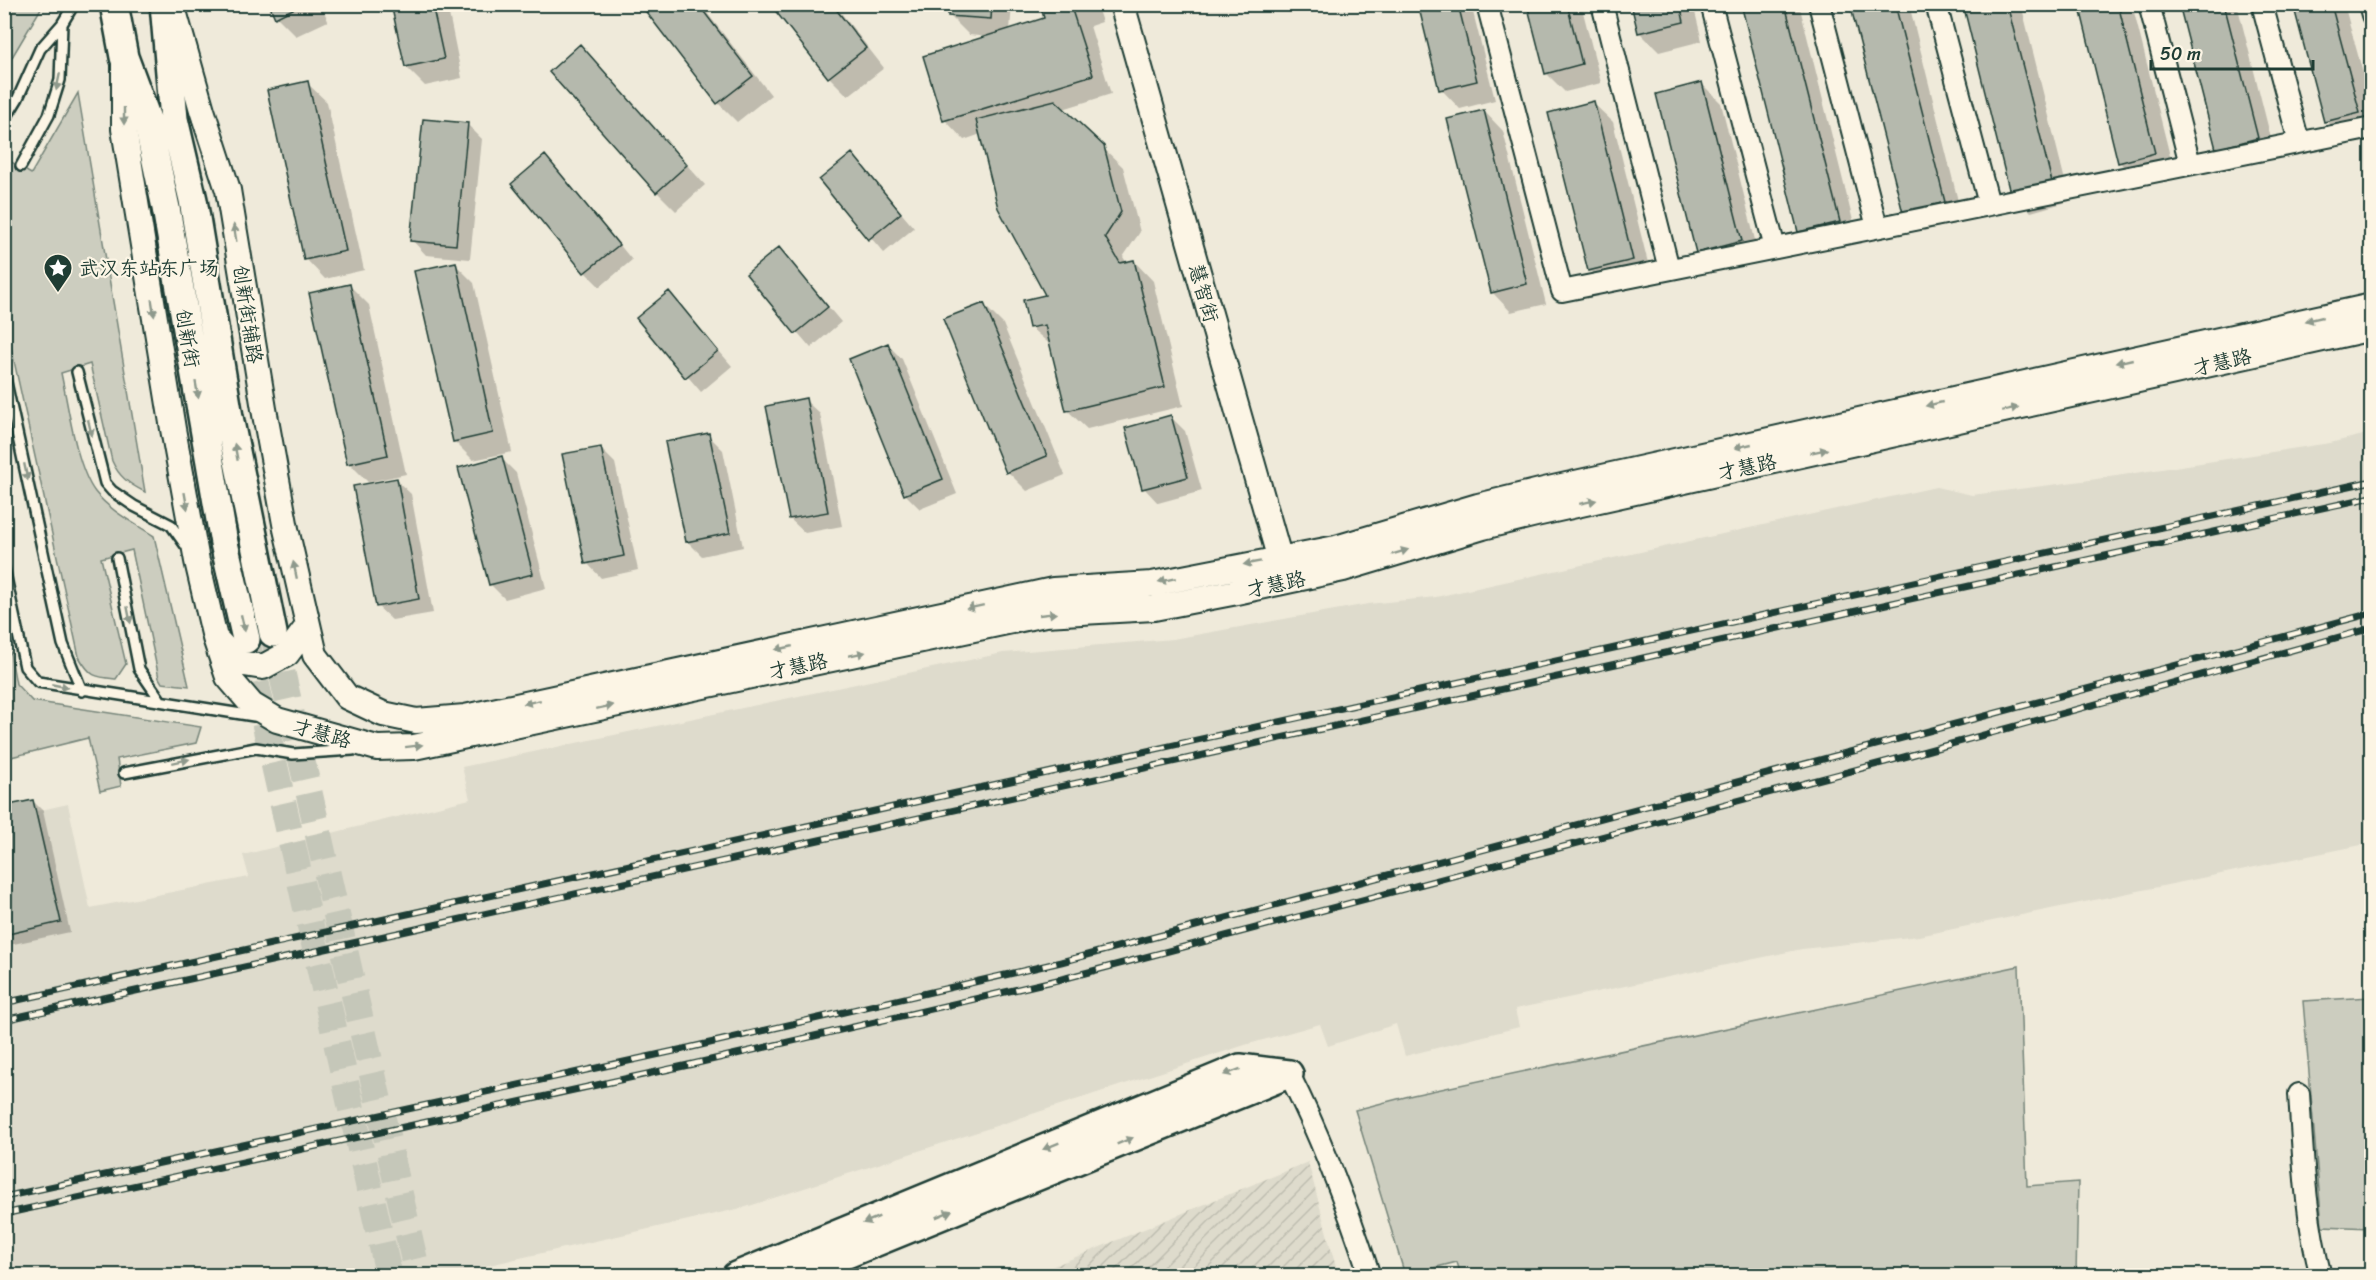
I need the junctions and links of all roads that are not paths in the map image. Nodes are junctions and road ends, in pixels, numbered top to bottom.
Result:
1 (74, 4) edge
2 (114, 4) edge
3 (164, 4) edge
4 (172, 4) edge
5 (1122, 4) edge
6 (1137, 4) edge
7 (1487, 4) edge
8 (1602, 4) edge
9 (1711, 4) edge
10 (1819, 4) edge
11 (1936, 4) edge
12 (2149, 4) edge
13 (2262, 4) edge
14 (2369, 4) edge
15 (2372, 15) edge
16 (62, 24) junction
17 (124, 57) junction
18 (4, 121) edge
19 (2372, 128) edge
20 (2299, 142) junction
21 (2190, 164) junction
22 (21, 166) dead end
23 (1989, 204) junction
24 (1877, 227) junction
25 (1775, 248) junction
26 (1669, 269) junction
27 (2372, 306) edge
28 (2372, 328) edge
29 (77, 372) dead end
30 (4, 373) edge
31 (117, 558) dead end
32 (197, 561) junction
33 (4, 568) edge
34 (1290, 568) junction
35 (307, 627) junction
36 (273, 633) tunnel mouth
37 (215, 638) junction
38 (246, 639) tunnel mouth
39 (82, 691) junction
40 (161, 701) junction
41 (277, 720) junction
42 (377, 748) junction
43 (124, 773) dead end
44 (1289, 1074) junction
45 (2299, 1094) dead end
46 (736, 1275) edge
47 (793, 1275) edge
48 (1370, 1275) edge
49 (2321, 1275) edge

1 - 16 lane
2 - 17 main road, 创新街
36 -> 3 main road, 创新街
35 -> 4 street, 创新街辅路
5 - 34 street, 慧智街
6 - 34 street, 慧智街
7 - 26 street
8 - 26 street
9 - 25 street
10 - 24 street
11 - 23 street
12 - 21 street
13 - 20 street
14 - 15 street
16 - 18 lane
16 -> 22 lane
17 -> 32 street
17 -> 38 main road, 创新街
19 - 20 street
20 - 21 street
21 - 23 street
23 - 24 street
24 - 25 street
25 - 26 street
27 -> 34 street, 才慧路
34 -> 28 street, 才慧路
29 -> 32 lane
30 -> 39 lane
31 -> 40 lane
32 - 37 street
33 -> 39 lane
34 -> 35 street, 才慧路
42 -> 34 street, 才慧路
35 - 37 street
37 - 41 street, 才慧路
39 - 40 lane
40 - 41 lane
41 - 42 street, 才慧路
43 -> 42 lane
44 -> 46 main road
47 -> 44 main road
44 - 48 street
45 - 49 street

